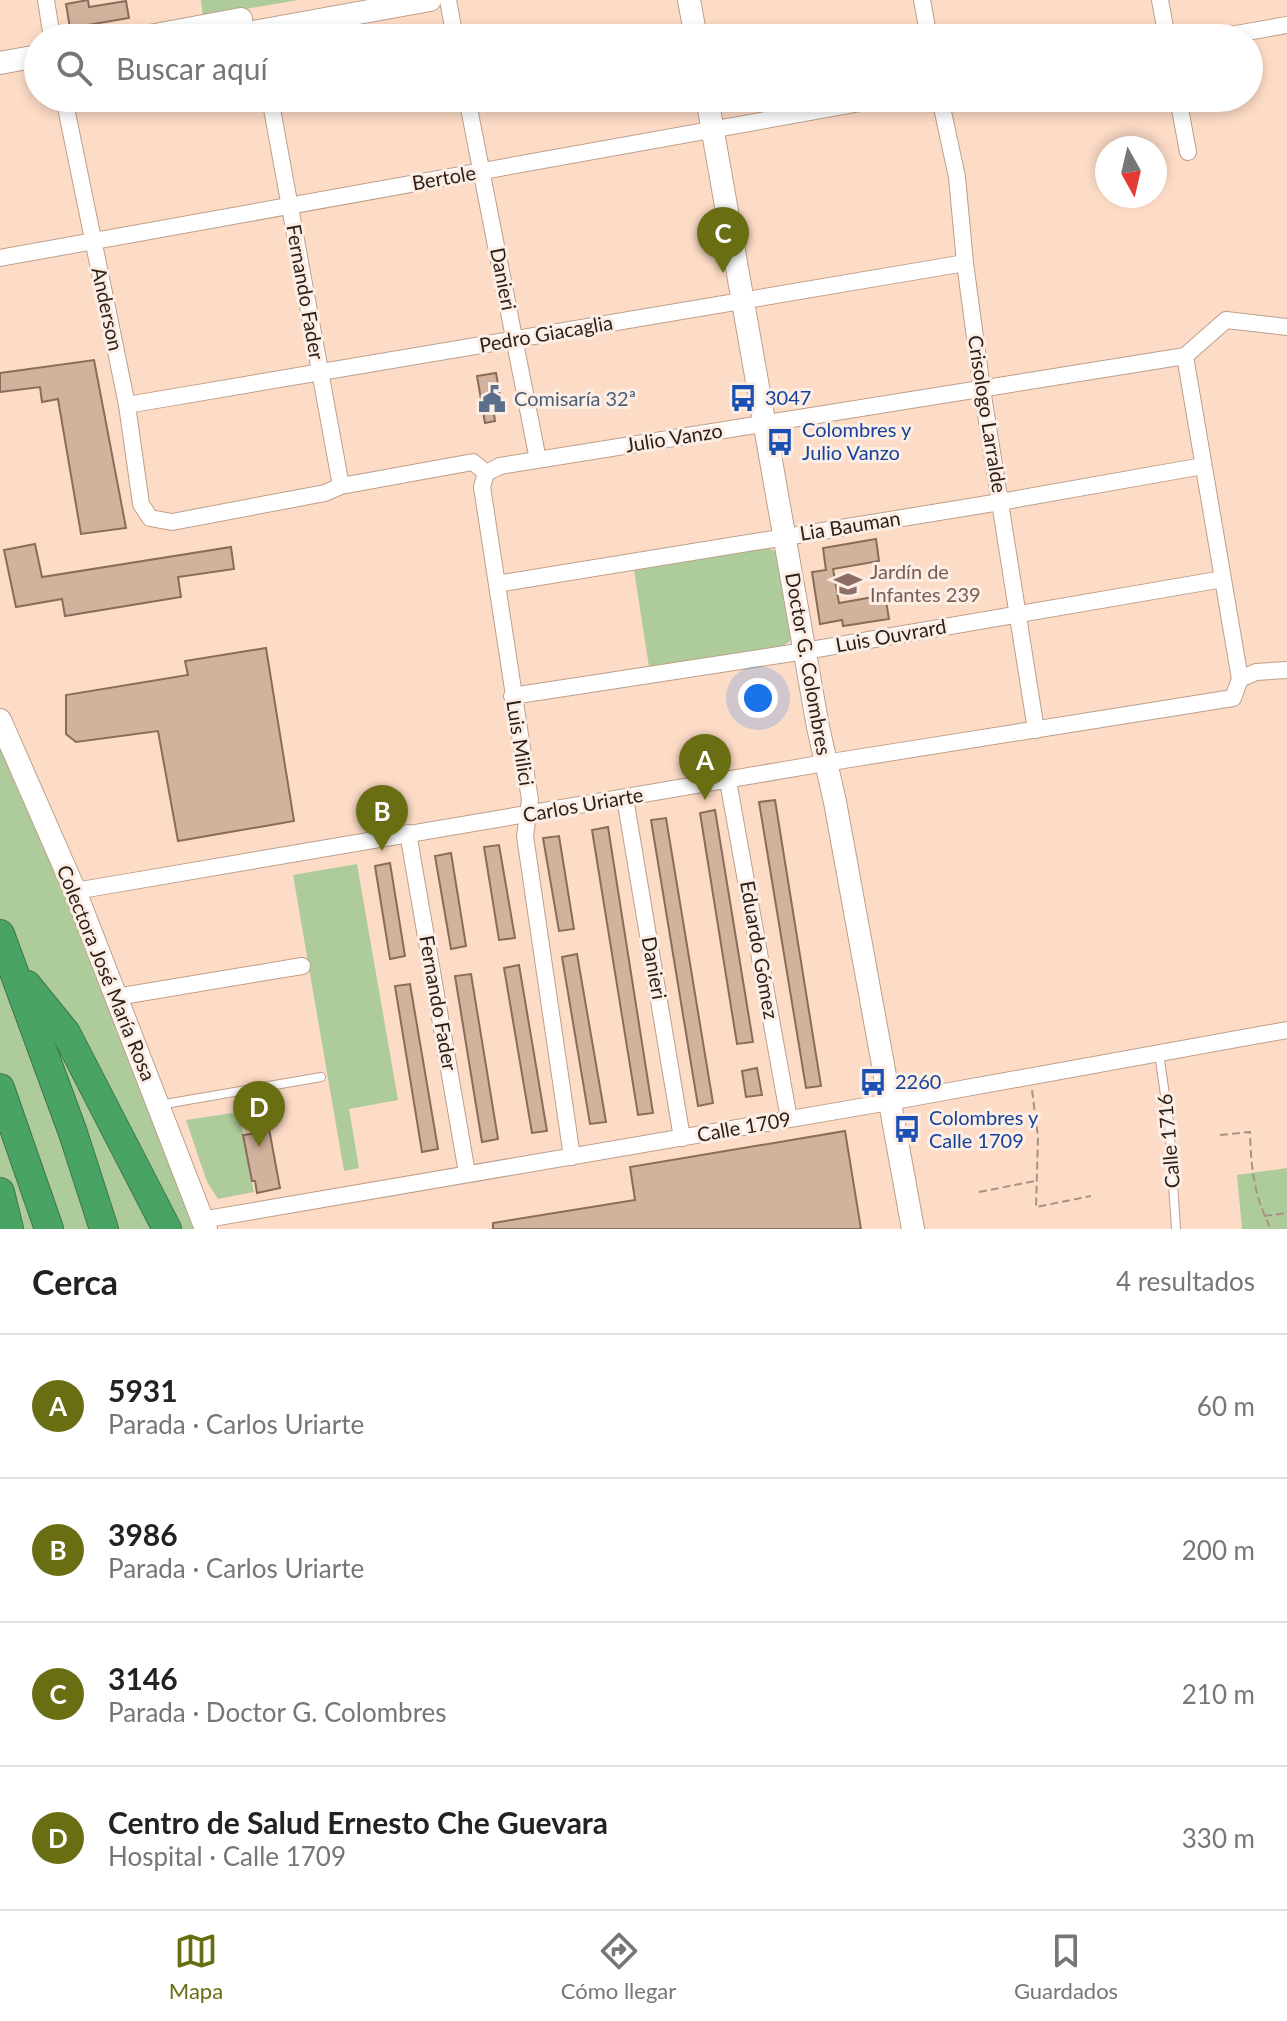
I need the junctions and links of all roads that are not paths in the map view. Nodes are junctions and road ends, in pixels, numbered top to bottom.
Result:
1 (46, 0) edge
2 (348, 0) edge
3 (430, 0) edge
4 (448, 0) edge
5 (689, 0) edge
6 (922, 0) edge
7 (1160, 0) edge
8 (50, 24) edge
9 (273, 24) edge
10 (287, 24) edge
11 (452, 24) edge
12 (693, 24) edge
13 (926, 24) edge
14 (1164, 24) edge
15 (1287, 25) edge
16 (1263, 29) edge
17 (24, 59) edge
18 (0, 63) edge
19 (24, 74) edge
20 (0, 78) edge
21 (67, 112) edge
22 (272, 112) edge
23 (470, 112) edge
24 (709, 112) edge
25 (809, 112) edge
26 (943, 112) edge
27 (1181, 112) edge
28 (712, 129) junction
29 (1188, 152) dead end
30 (481, 171) junction
31 (289, 206) junction
32 (92, 242) junction
33 (0, 258) edge
34 (965, 263) junction
35 (743, 301) junction
36 (1287, 327) edge
37 (515, 339) junction
38 (1185, 356) junction
39 (320, 372) junction
40 (982, 389) junction
41 (127, 405) junction
42 (766, 423) junction
43 (538, 460) junction
44 (1203, 466) junction
45 (486, 473) junction
46 (341, 486) junction
47 (1000, 502) junction
48 (150, 518) joint
49 (785, 537) junction
50 (1223, 579) junction
51 (497, 584) junction
52 (1018, 615) junction
53 (805, 651) junction
54 (1287, 670) edge
55 (1240, 679) junction
56 (512, 696) junction
57 (0, 720) edge
58 (1036, 730) junction
59 (825, 763) junction
60 (728, 781) junction
61 (625, 798) junction
62 (528, 814) junction
63 (408, 833) junction
64 (75, 891) junction
65 (0, 934) edge
66 (302, 966) dead end
67 (14, 969) junction
68 (116, 997) junction
69 (1287, 1030) edge
70 (1159, 1053) junction
71 (321, 1077) dead end
72 (0, 1088) edge
73 (889, 1102) junction
74 (158, 1105) junction
75 (789, 1119) junction
76 (682, 1138) junction
77 (572, 1157) junction
78 (467, 1173) junction
79 (0, 1192) edge
80 (203, 1225) edge
81 (9, 1229) edge
82 (49, 1229) edge
83 (104, 1229) edge
84 (167, 1229) edge
85 (913, 1229) edge
86 (1176, 1229) edge

1 - 8 street
2 - 9 street
3 - 10 street
4 - 11 street
5 - 12 street
6 - 13 street
7 - 14 street
15 - 16 street
17 - 18 street
19 - 20 street
21 - 32 street, Anderson
22 - 31 street, Fernando Fader
23 - 30 street, Danieri
24 - 28 street, Doctor G. Colombres
25 - 28 street, Bertole
26 - 34 street, Crisologo Larralde
27 - 29 street
28 - 30 street, Bertole
28 - 35 street, Doctor G. Colombres
30 - 31 street, Bertole
30 - 37 street, Danieri
31 - 32 street, Bertole
31 - 39 street, Fernando Fader
32 - 33 street, Bertole
32 - 41 street, Anderson
34 - 35 street, Pedro Giacaglia
34 - 40 street, Crisologo Larralde
35 - 37 street, Pedro Giacaglia
35 - 42 street, Doctor G. Colombres
36 - 38 street
37 - 39 street, Pedro Giacaglia
37 - 43 street, Danieri
38 - 40 street, Julio Vanzo
38 - 44 street
39 - 41 street, Pedro Giacaglia
39 - 46 street, Fernando Fader
40 - 42 street, Julio Vanzo
40 - 47 street, Crisologo Larralde
41 - 48 street, Anderson
42 - 43 street, Julio Vanzo
42 - 49 street, Doctor G. Colombres
43 - 45 street, Julio Vanzo
44 - 47 street, Lia Bauman
44 - 50 street
45 - 46 street, Julio Vanzo
45 - 51 street, Luis Milici
46 - 48 street, Julio Vanzo
47 - 49 street, Lia Bauman
47 - 52 street, Crisologo Larralde
49 - 51 street, Lia Bauman
49 - 53 street, Doctor G. Colombres
50 - 52 street, Luis Ouvrard
50 - 55 street
51 - 56 street, Luis Milici
52 - 53 street, Luis Ouvrard
52 - 58 street, Crisologo Larralde
53 - 56 street, Luis Ouvrard
53 - 59 street, Doctor G. Colombres
54 - 55 street
55 - 58 street, Carlos Uriarte
56 - 62 street, Luis Milici
57 - 64 street, Colectora José María Rosa
58 - 59 street, Carlos Uriarte
59 - 60 street, Carlos Uriarte
59 - 73 street, Doctor G. Colombres
60 - 61 street, Carlos Uriarte
60 - 75 street, Eduardo Gómez
61 - 62 street, Carlos Uriarte
61 - 76 street, Danieri
62 - 63 street, Carlos Uriarte
62 - 77 street, Luis Milici
63 - 64 street, Carlos Uriarte
63 - 78 street, Fernando Fader
64 - 68 street, Colectora José María Rosa
65 - 67 highway
66 - 68 street
67 - 83 highway
67 - 84 highway
68 - 74 street, Colectora José María Rosa
69 - 70 street, Calle 1709
70 - 73 street, Calle 1709
70 - 86 lane, Calle 1716
71 - 74 lane
72 - 82 highway
73 - 75 street, Calle 1709
73 - 85 street, Doctor G. Colombres
74 - 80 street, Colectora José María Rosa
75 - 76 street, Calle 1709
76 - 77 street, Calle 1709
77 - 78 street, Calle 1709
78 - 80 street, Calle 1709
79 - 81 highway

